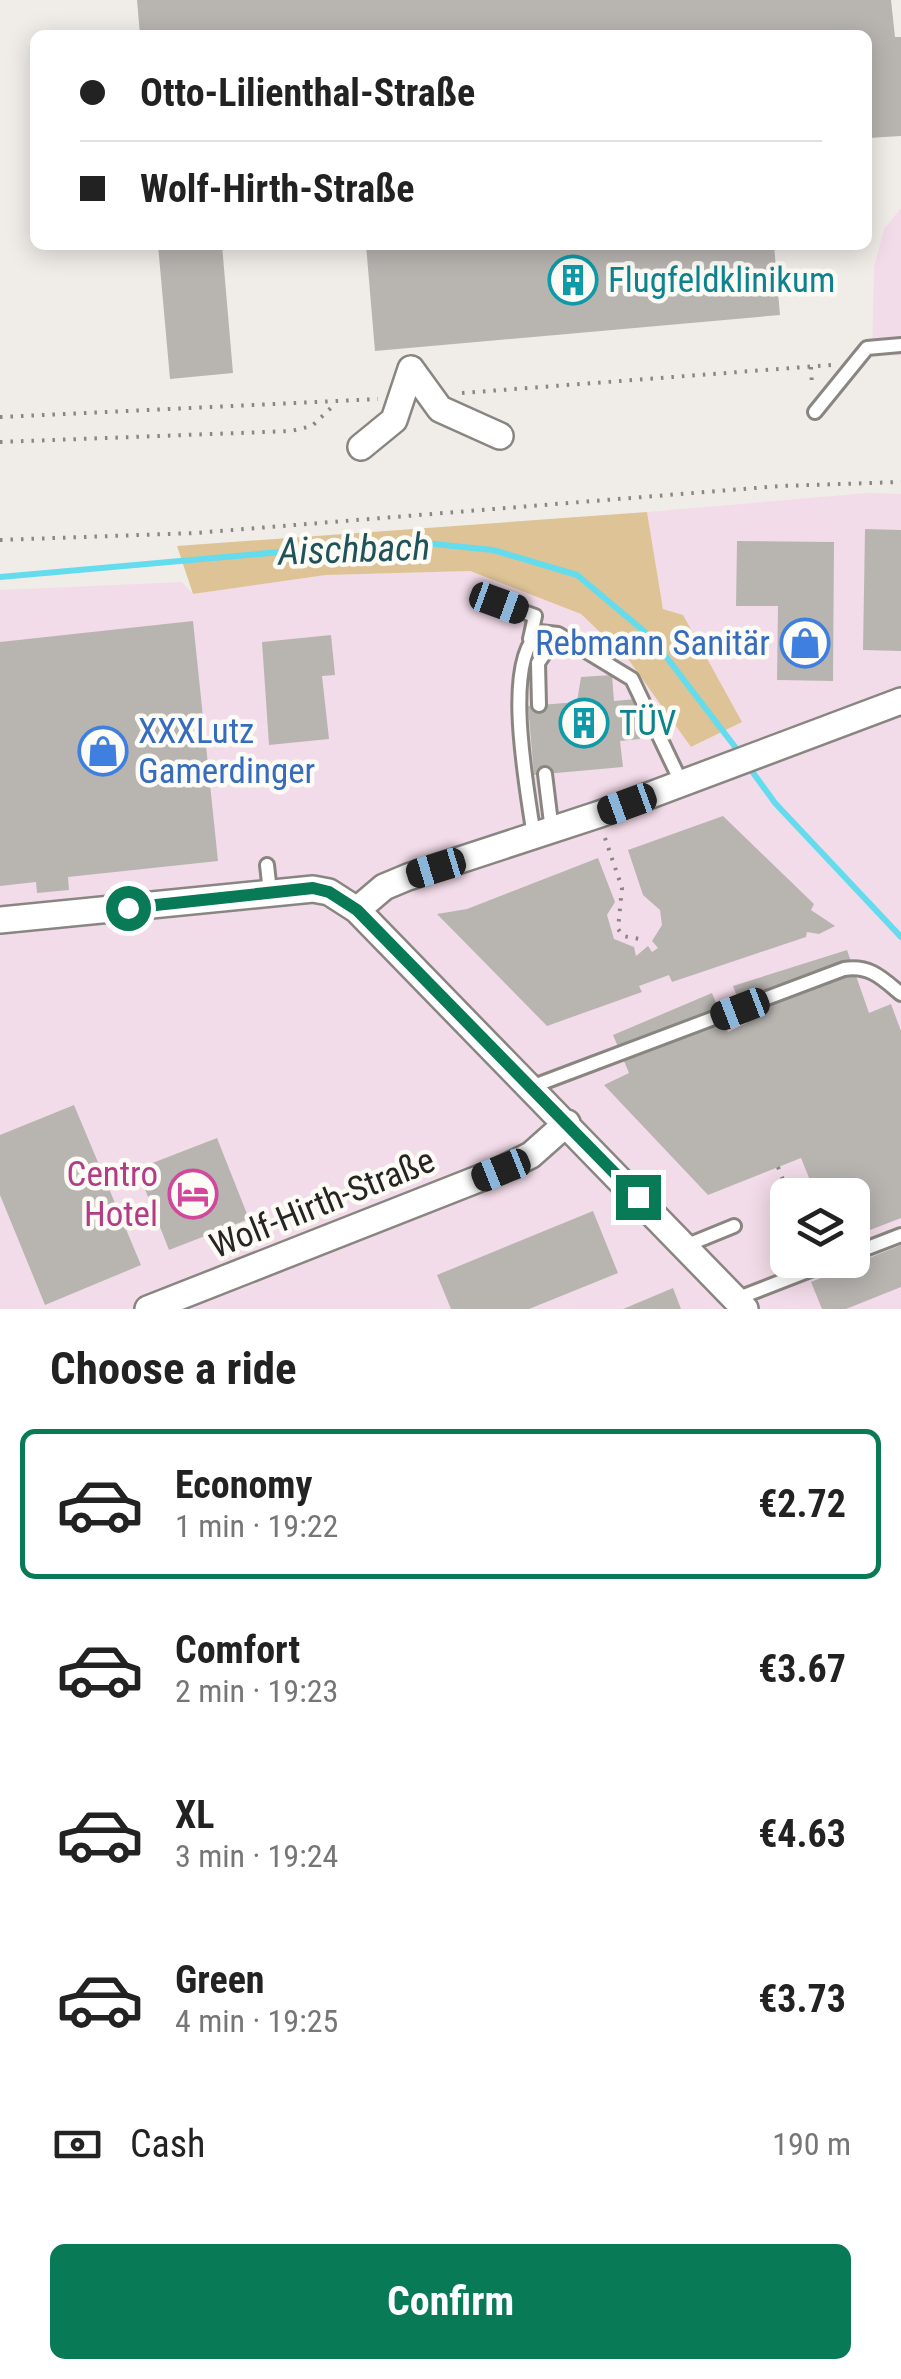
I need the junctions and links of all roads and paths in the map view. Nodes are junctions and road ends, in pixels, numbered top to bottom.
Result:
1 (901, 348) edge
2 (337, 402) dead end
3 (815, 412) dead end
4 (500, 436) dead end
5 (0, 442) edge
6 (360, 447) dead end
7 (901, 482) edge
8 (0, 540) edge
9 (499, 603) dead end
10 (558, 634) junction
11 (530, 639) junction
12 (901, 701) edge
13 (539, 705) dead end
14 (546, 774) dead end
15 (682, 784) junction
16 (543, 834) junction
17 (608, 851) dead end
18 (267, 864) dead end
19 (270, 892) junction
20 (357, 910) junction
21 (0, 920) edge
22 (640, 939) dead end
23 (901, 994) edge
24 (532, 1087) junction
25 (567, 1123) junction
26 (778, 1167) dead end
27 (782, 1178) edge
28 (734, 1226) dead end
29 (901, 1235) edge
30 (685, 1246) junction
31 (870, 1247) edge
32 (797, 1278) edge
33 (741, 1304) edge
34 (148, 1309) edge

1 - 3 lane
2 - 5 path
4 - 6 street
7 - 8 path
9 - 11 lane
10 - 11 lane
10 - 13 lane
10 - 15 lane
11 - 16 lane
12 - 15 street
14 - 16 lane
15 - 16 street
16 - 20 street
17 - 22 path
18 - 19 lane
19 - 20 street
19 - 21 street
20 - 24 street
23 - 24 lane
24 - 25 street
25 - 30 street
25 - 34 street, Wolf-Hirth-Straße
26 - 27 path
28 - 30 lane
29 - 31 lane
30 - 33 street
32 - 33 lane

